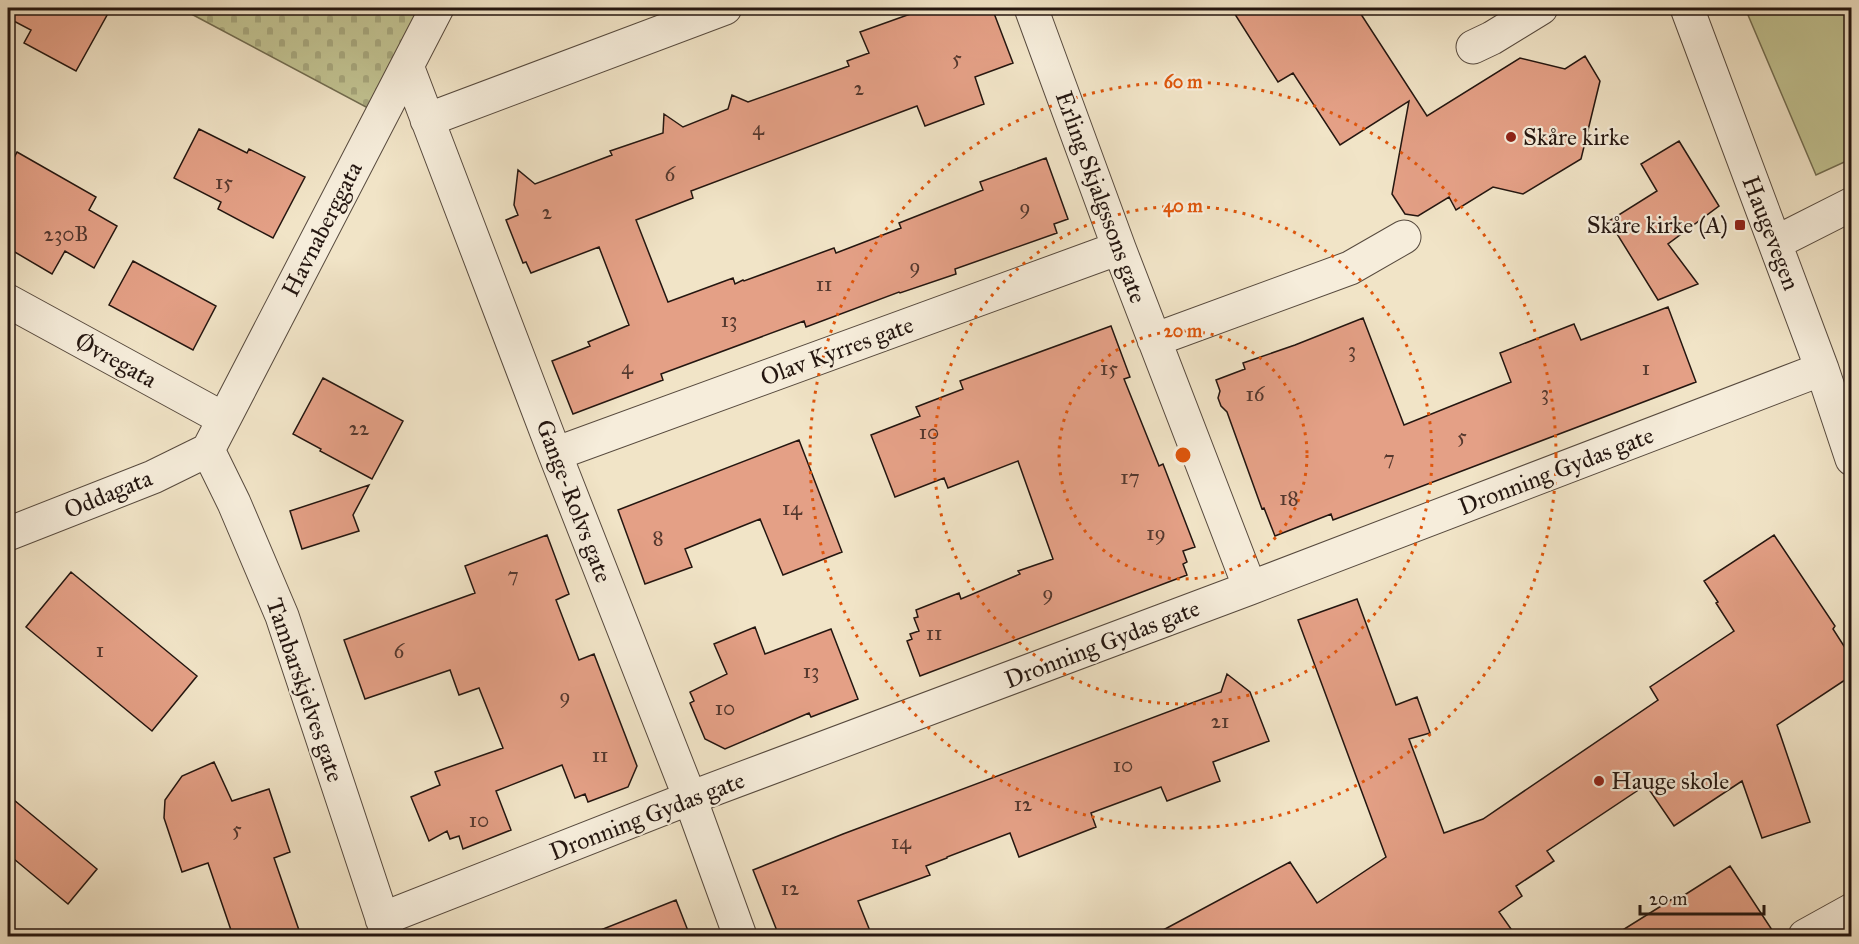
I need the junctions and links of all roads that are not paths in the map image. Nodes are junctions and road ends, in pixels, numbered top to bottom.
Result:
1 (437, 8) edge
2 (725, 8) edge
3 (1031, 8) edge
4 (1541, 8) edge
5 (1687, 8) edge
6 (1473, 47) dead end
7 (407, 66) junction
8 (427, 120) junction
9 (1851, 204) edge
10 (1404, 237) dead end
11 (1775, 243) junction
12 (1119, 249) junction
13 (8, 301) edge
14 (1154, 340) junction
15 (1822, 369) junction
16 (224, 419) junction
17 (208, 450) junction
18 (555, 454) junction
19 (1851, 459) edge
20 (8, 534) edge
21 (1250, 588) junction
22 (690, 798) junction
23 (1851, 909) edge
24 (385, 928) edge
25 (740, 936) edge
26 (1805, 936) edge

1 - 7 street, Havnaberggata
2 - 8 street
3 - 12 street, Erling Skjalgssons gate
4 - 6 street
5 - 11 street, Haugevegen
7 - 8 street, Gange-Rolvs gate
7 - 16 street, Havnaberggata
8 - 18 street, Gange-Rolvs gate
9 - 11 street
10 - 14 street
11 - 15 street, Haugevegen
12 - 14 street, Erling Skjalgssons gate
12 - 18 street, Olav Kyrres gate
13 - 16 street, Øvregata
14 - 21 street, Erling Skjalgssons gate
15 - 19 street, Haugevegen
15 - 21 street, Dronning Gydas gate
16 - 17 street, Havnaberggata
17 - 20 street, Oddagata
17 - 24 street, Tambarskjelves gate
18 - 22 street, Gange-Rolvs gate
21 - 22 street, Dronning Gydas gate
22 - 24 street, Dronning Gydas gate
22 - 25 street, Gange-Rolvs gate
23 - 26 street

